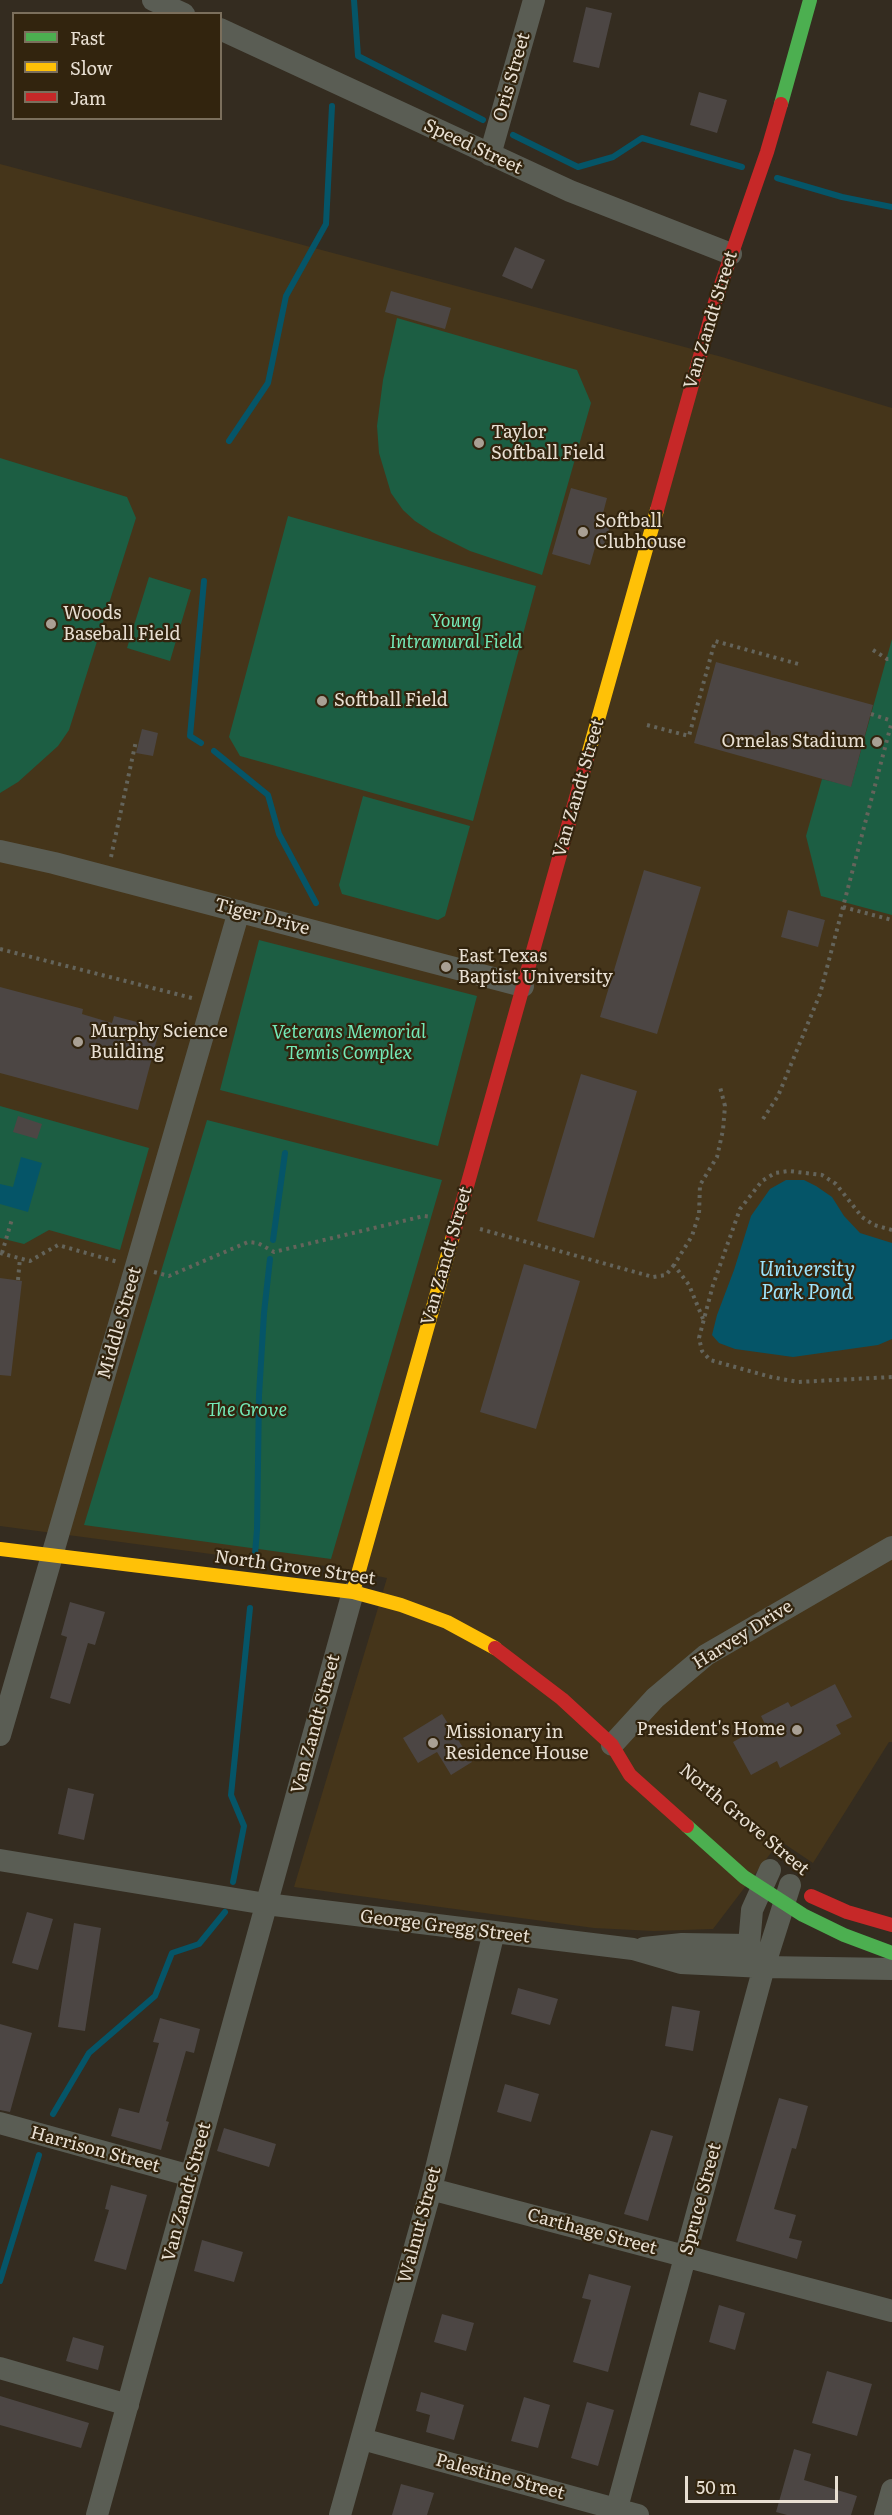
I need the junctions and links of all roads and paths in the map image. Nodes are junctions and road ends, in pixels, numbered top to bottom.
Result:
1 (153, 0) edge
2 (534, 0) edge
3 (810, 0) edge
4 (180, 12) edge
5 (222, 30) edge
6 (490, 155) junction
7 (731, 254) junction
8 (873, 650) dead end
9 (892, 659) edge
10 (802, 665) dead end
11 (871, 714) dead end
12 (892, 721) edge
13 (647, 725) dead end
14 (136, 741) dead end
15 (0, 851) edge
16 (106, 877) junction
17 (843, 907) junction
18 (239, 911) junction
19 (892, 920) edge
20 (0, 949) edge
21 (523, 986) junction
22 (213, 1004) junction
23 (720, 1087) dead end
24 (763, 1119) dead end
25 (12, 1219) dead end
26 (457, 1222) junction
27 (892, 1230) edge
28 (1, 1253) edge
29 (21, 1258) junction
30 (674, 1265) junction
31 (136, 1267) junction
32 (18, 1280) dead end
33 (703, 1320) junction
34 (892, 1377) edge
35 (892, 1547) edge
36 (0, 1549) edge
37 (53, 1556) junction
38 (353, 1592) junction
39 (0, 1735) edge
40 (612, 1746) junction
41 (637, 1757) dead end
42 (0, 1860) edge
43 (764, 1874) junction
44 (786, 1894) junction
45 (266, 1904) junction
46 (892, 1925) edge
47 (494, 1932) junction
48 (749, 1945) junction
49 (633, 1949) junction
50 (892, 1953) edge
51 (764, 1967) junction
52 (892, 1969) edge
53 (0, 2123) edge
54 (191, 2176) junction
55 (430, 2189) junction
56 (685, 2256) junction
57 (892, 2311) edge
58 (0, 2368) edge
59 (128, 2405) junction
60 (362, 2439) junction
61 (892, 2490) edge
62 (623, 2513) edge
63 (97, 2515) edge
64 (340, 2515) edge
65 (885, 2515) edge

1 - 4 street
2 - 6 street, Oris Street
3 - 7 street, Van Zandt Street
5 - 6 street, Speed Street
6 - 7 street, Speed Street
7 - 21 street, Van Zandt Street
8 - 9 path
10 - 13 path
11 - 12 path
12 - 17 path
14 - 16 path
15 - 16 street, Tiger Drive
16 - 18 street, Tiger Drive
17 - 19 path
17 - 24 path
18 - 21 street, Tiger Drive
18 - 22 street, Middle Street
20 - 22 path
21 - 26 street, Van Zandt Street
22 - 31 street, Middle Street
23 - 30 path
25 - 28 path
26 - 30 path
26 - 31 path
26 - 38 street, Van Zandt Street
27 - 33 path
28 - 29 path
29 - 31 path
29 - 32 path
30 - 33 path
31 - 37 street, Middle Street
33 - 34 path
35 - 40 street, Harvey Drive
36 - 37 street, North Grove Street
37 - 38 street, North Grove Street
37 - 39 street, Middle Street
38 - 40 street, North Grove Street
38 - 45 street, Van Zandt Street
40 - 41 street, North Grove Street
40 - 43 street, North Grove Street
42 - 45 street, George Gregg Street
43 - 44 street, North Grove Street
43 - 44 street, North Grove Street
43 - 48 street
44 - 46 street, North Grove Street
44 - 50 street, North Grove Street
44 - 51 street, Spruce Street
45 - 47 street, George Gregg Street
45 - 54 street, Van Zandt Street
47 - 49 street, George Gregg Street
47 - 55 street, Walnut Street
48 - 49 street
48 - 51 street
49 - 51 street, George Gregg Street
51 - 52 street, George Gregg Street
51 - 56 street, Spruce Street
53 - 54 street, Harrison Street
54 - 59 street, Van Zandt Street
55 - 56 street, Carthage Street
55 - 60 street, Walnut Street
56 - 57 street, Carthage Street
56 - 62 street, Spruce Street
58 - 59 street
59 - 63 street, Van Zandt Street
60 - 62 street, Palestine Street
60 - 64 street, Walnut Street
61 - 65 street

